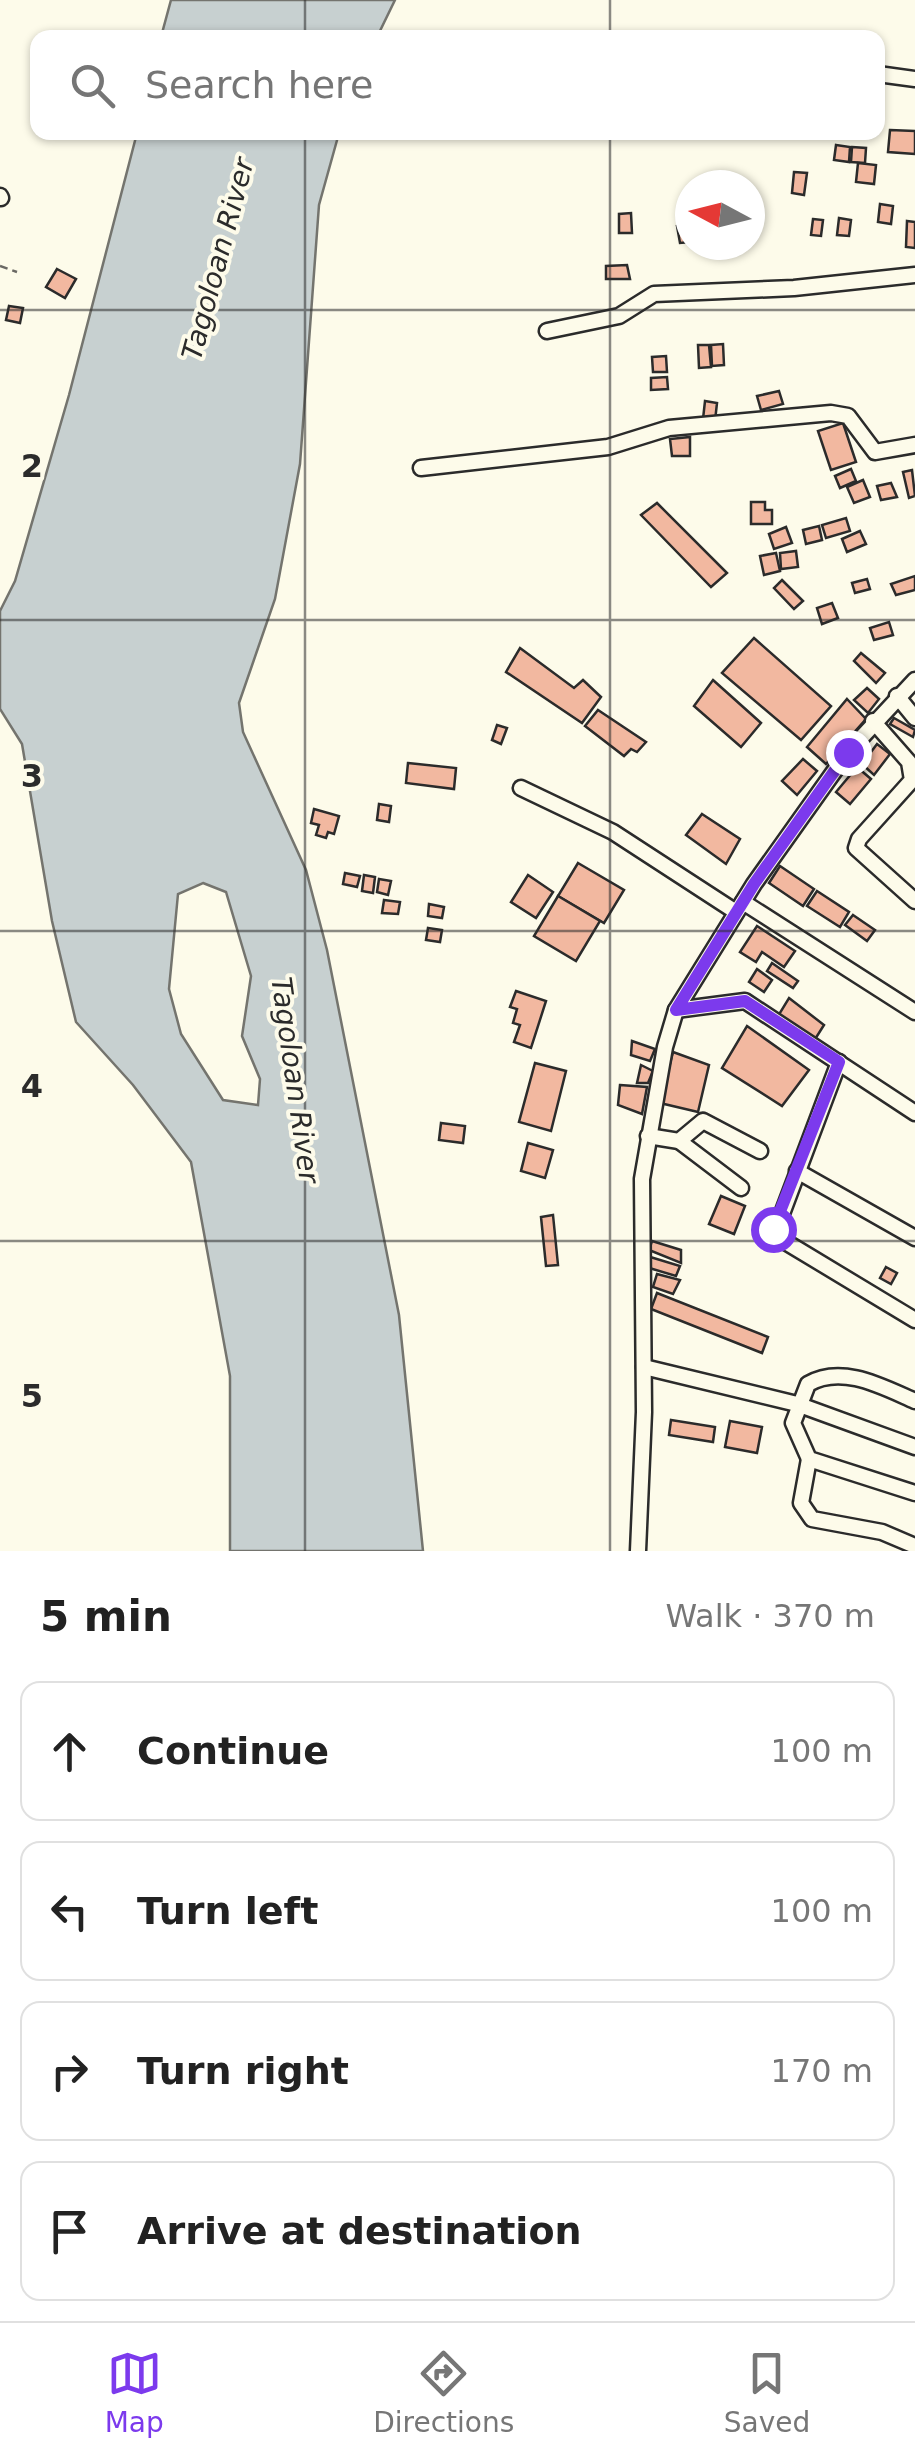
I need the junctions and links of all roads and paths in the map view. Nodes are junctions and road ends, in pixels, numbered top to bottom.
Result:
1 (885, 75) edge
2 (915, 79) edge
3 (0, 266) edge
4 (17, 272) dead end
5 (915, 274) edge
6 (548, 330) dead end
7 (915, 445) edge
8 (420, 468) dead end
9 (915, 680) edge
10 (897, 696) junction
11 (915, 718) edge
12 (872, 722) junction
13 (521, 788) dead end
14 (915, 901) edge
15 (739, 907) junction
16 (676, 1010) junction
17 (915, 1012) edge
18 (839, 1062) junction
19 (915, 1113) edge
20 (648, 1136) junction
21 (679, 1142) junction
22 (760, 1151) dead end
23 (797, 1171) junction
24 (741, 1188) dead end
25 (915, 1238) edge
26 (915, 1320) edge
27 (644, 1367) junction
28 (915, 1402) edge
29 (797, 1404) junction
30 (915, 1446) edge
31 (809, 1458) junction
32 (915, 1493) edge
33 (915, 1546) edge
34 (638, 1551) edge

1 - 2 street
3 - 4 path
5 - 6 street
7 - 8 street
9 - 10 street
10 - 11 street
10 - 12 street
12 - 14 street
12 - 15 street
13 - 15 street
15 - 16 street
15 - 17 street
16 - 18 street
16 - 20 street
18 - 19 street
18 - 23 street
20 - 21 street
20 - 27 street
21 - 22 street
21 - 24 street
23 - 25 street
23 - 26 street
27 - 29 street
27 - 34 street
28 - 29 street
29 - 30 street
29 - 31 street
31 - 32 street
31 - 33 street

